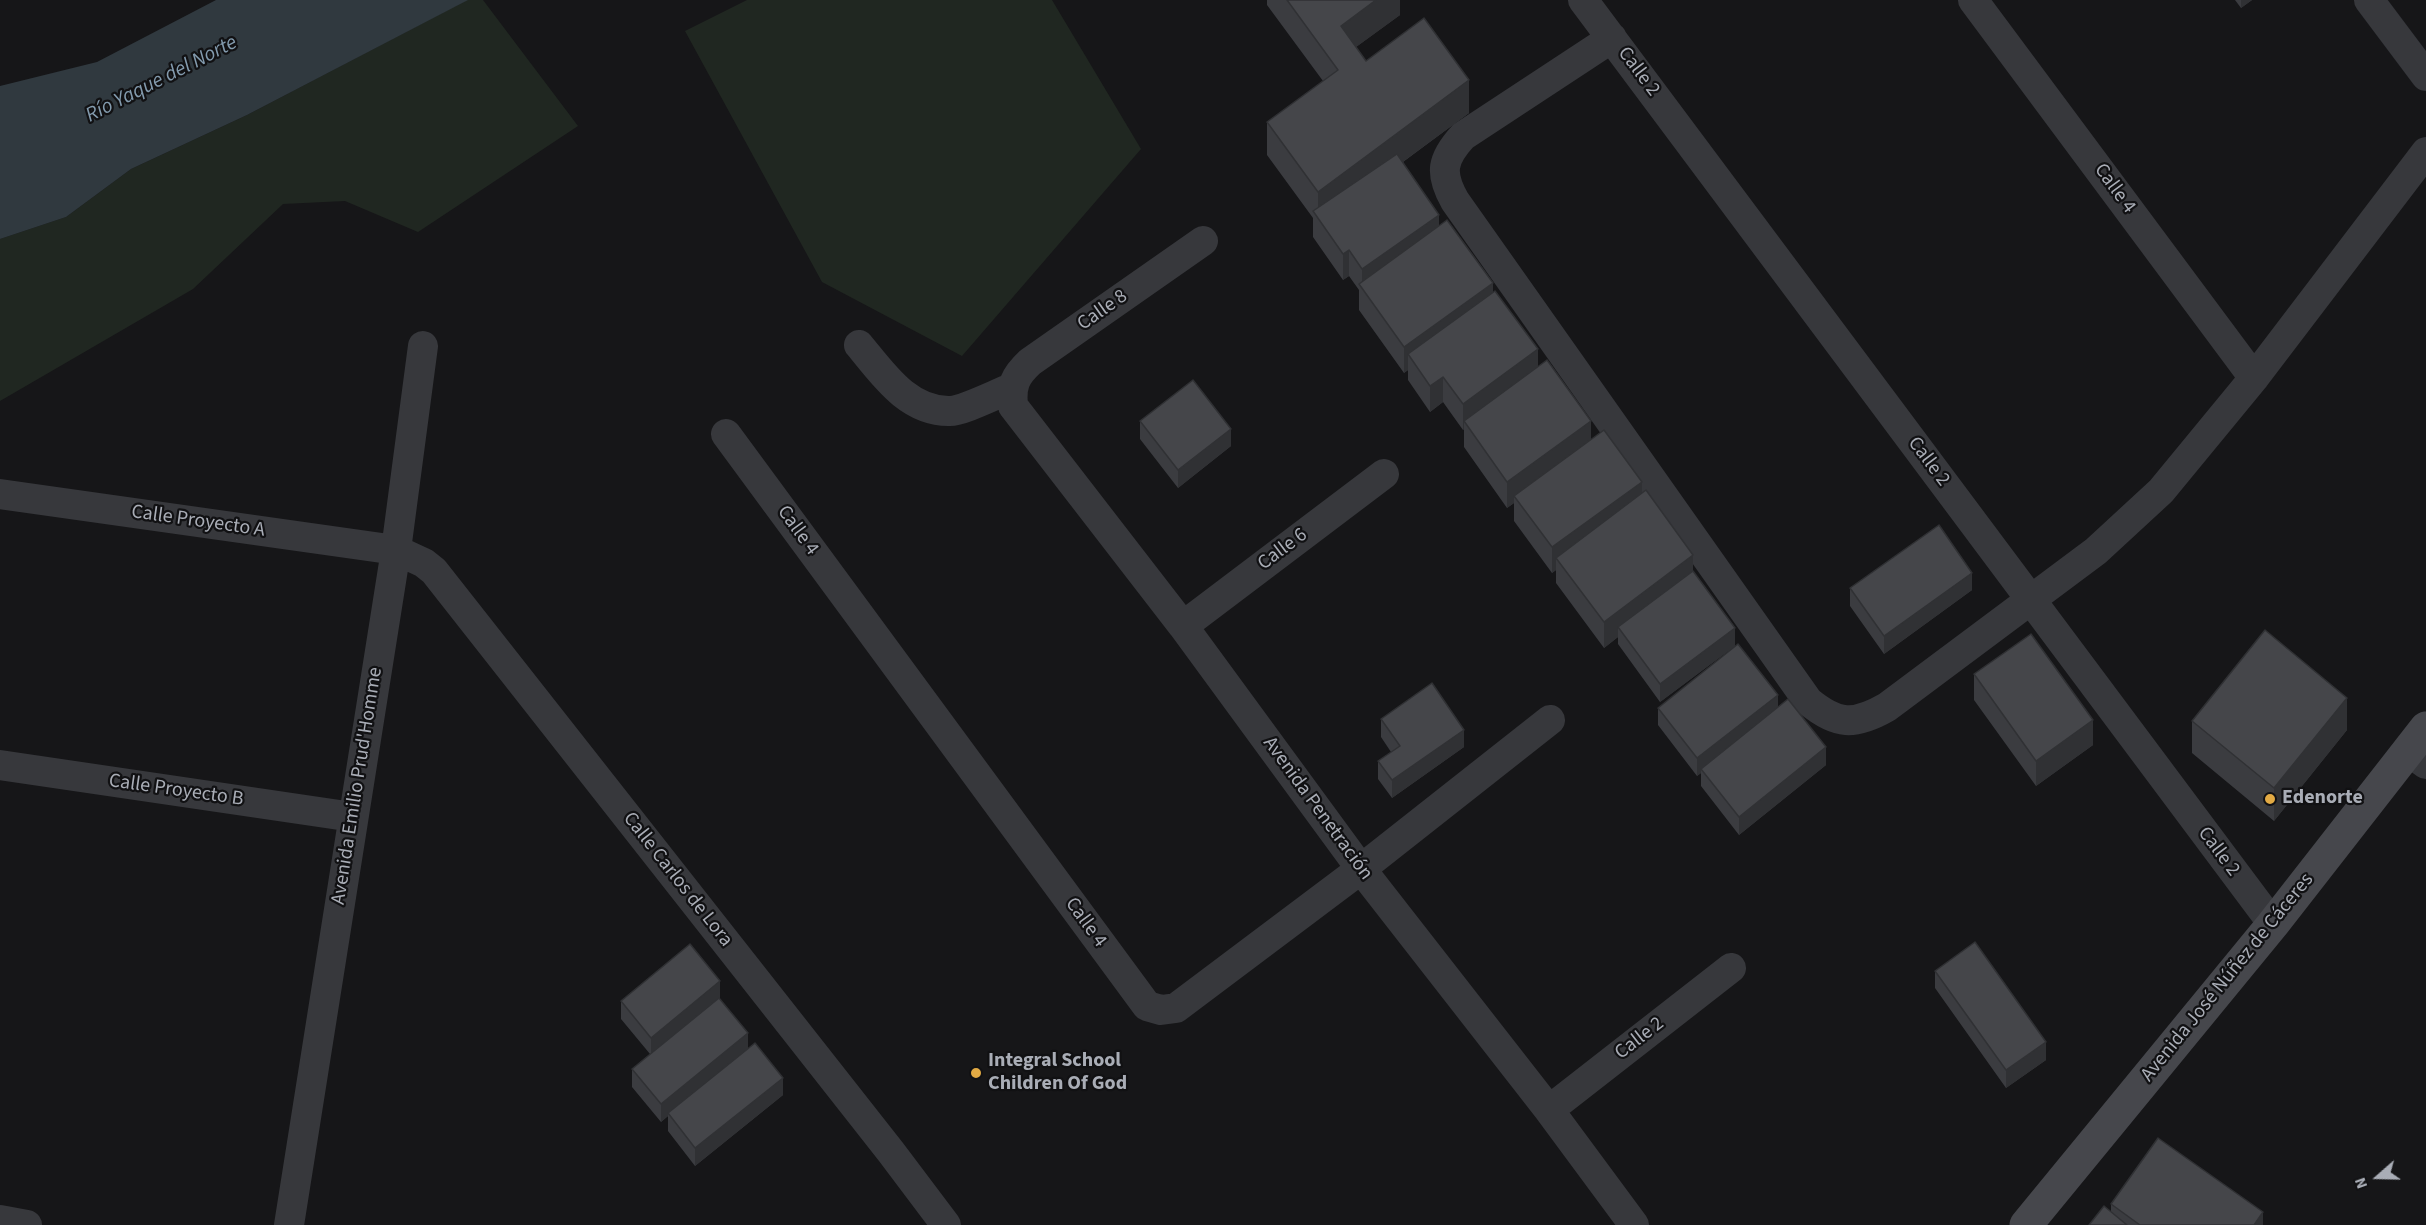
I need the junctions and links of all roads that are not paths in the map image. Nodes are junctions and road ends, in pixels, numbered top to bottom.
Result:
1 (1583, 0) edge
2 (1973, 0) edge
3 (2369, 0) edge
4 (1612, 38) junction
5 (2426, 76) edge
6 (2426, 152) edge
7 (1203, 241) dead end
8 (859, 345) dead end
9 (423, 346) dead end
10 (2254, 378) junction
11 (1011, 388) junction
12 (726, 434) dead end
13 (1384, 474) dead end
14 (0, 494) edge
15 (396, 550) junction
16 (2032, 600) junction
17 (1183, 626) junction
18 (1550, 720) dead end
19 (2420, 748) edge
20 (0, 765) edge
21 (353, 817) junction
22 (1361, 869) junction
23 (2273, 924) junction
24 (1731, 968) dead end
25 (1549, 1110) junction
26 (0, 1220) edge
27 (27, 1225) edge
28 (289, 1225) edge
29 (946, 1225) edge
30 (1634, 1225) edge
31 (2026, 1225) edge

1 - 4 street, Calle 2
2 - 10 street, Calle 4
3 - 5 street
4 - 16 street, Calle 2
4 - 16 street
6 - 10 street
7 - 11 street, Calle 8
8 - 11 street
9 - 15 street, Avenida Emilio Prud'Homme
10 - 16 street
11 - 17 street, Avenida Penetración
12 - 22 street, Calle 4
13 - 17 street, Calle 6
14 - 15 street, Calle Proyecto A
15 - 21 street, Avenida Emilio Prud'Homme
15 - 29 street, Calle Carlos de Lora
16 - 23 street, Calle 2
17 - 22 street, Avenida Penetración
18 - 22 street, Calle 4
19 - 23 main road, Avenida José Núñez de Cáceres
20 - 21 street, Calle Proyecto B
21 - 28 street, Avenida Emilio Prud'Homme
22 - 25 street, Avenida Penetración
23 - 31 main road, Avenida José Núñez de Cáceres
24 - 25 street, Calle 2
25 - 30 street, Avenida Penetración
26 - 27 street

